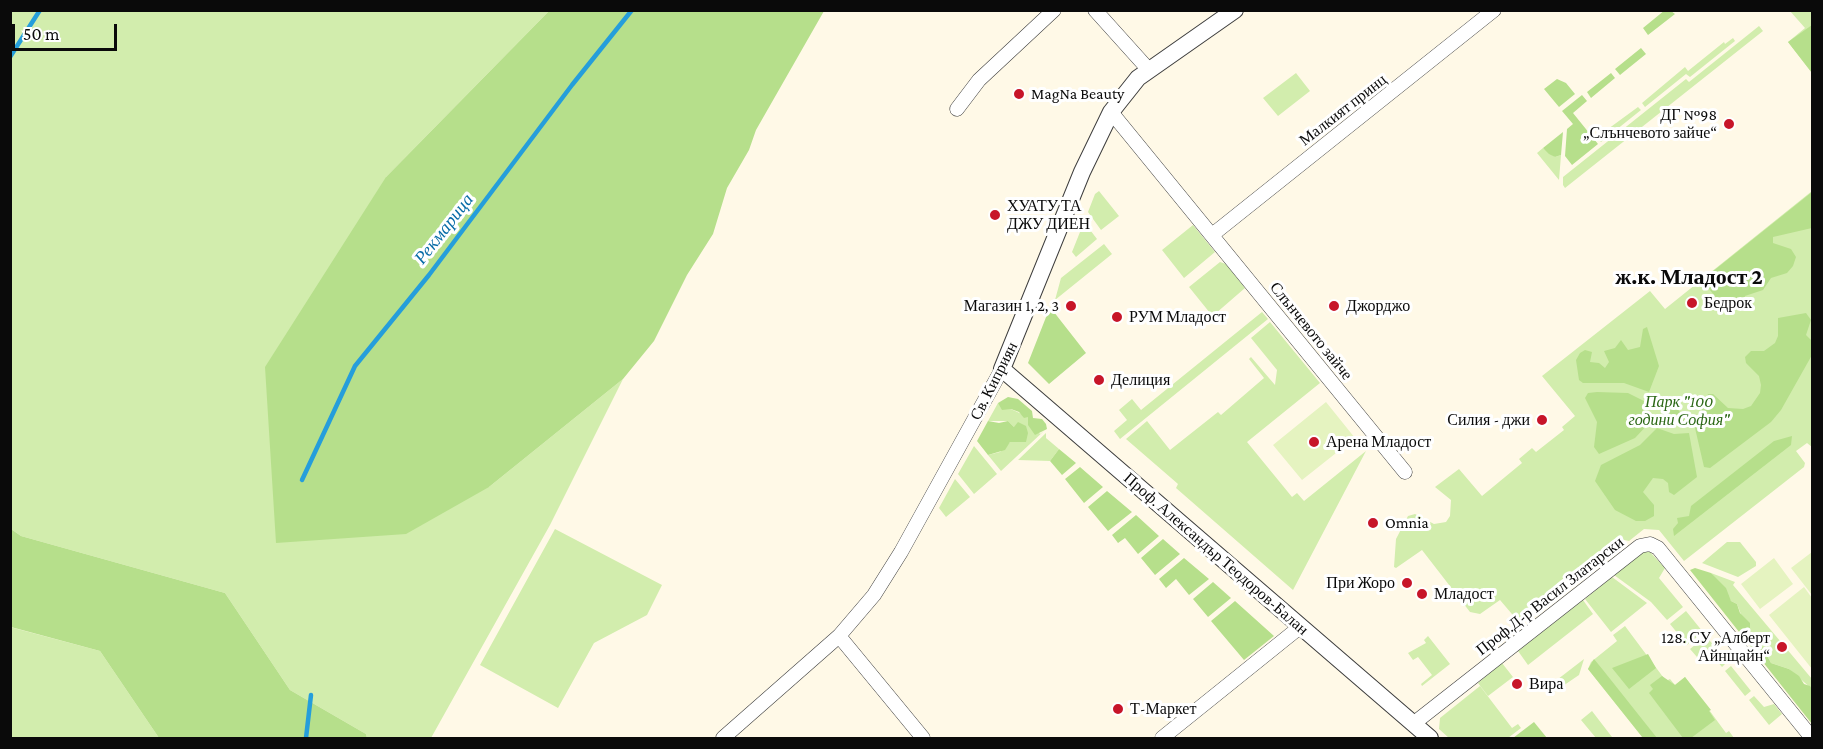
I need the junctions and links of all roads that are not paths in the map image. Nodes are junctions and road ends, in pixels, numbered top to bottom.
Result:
1 (1054, 10) edge
2 (1095, 10) edge
3 (1234, 10) edge
4 (1494, 10) edge
5 (1149, 70) junction
6 (957, 109) dead end
7 (1111, 112) junction
8 (1212, 235) junction
9 (1002, 369) junction
10 (1405, 472) dead end
11 (1300, 627) junction
12 (839, 636) junction
13 (1413, 724) junction
14 (723, 738) edge
15 (923, 738) edge
16 (1162, 738) edge
17 (1430, 738) edge
18 (1812, 738) edge

1 - 6 street
2 - 5 street
3 - 5 street, Св. Киприян
4 - 8 street, Малкият принц
5 - 7 street, Св. Киприян
7 - 8 street, Слънчевото зайче
7 - 9 street, Св. Киприян
8 - 10 street, Слънчевото зайче
9 - 11 street, Проф. Александър Теодоров-Балан
9 - 12 street, Св. Киприян
11 - 13 street, Проф. Александър Теодоров-Балан
11 - 16 street
12 - 14 street, Св. Киприян
12 - 15 street
13 - 17 street, Проф. Александър Теодоров-Балан
13 - 18 street, Проф.Д-р Васил Златарски

